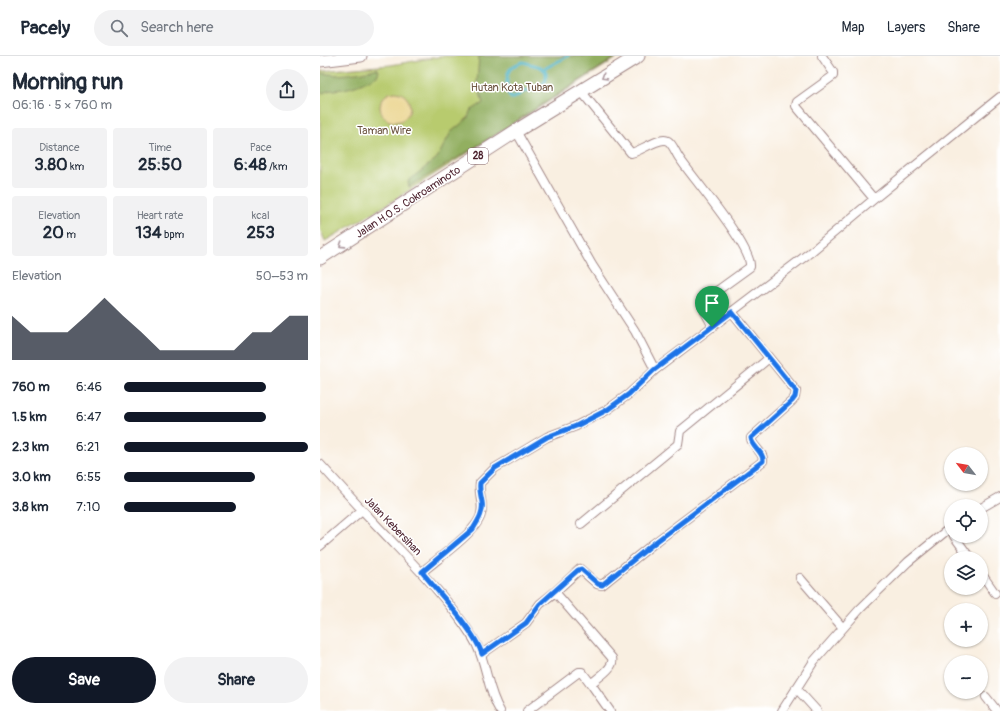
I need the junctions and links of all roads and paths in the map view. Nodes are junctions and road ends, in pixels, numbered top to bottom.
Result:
1 (361, 56) edge
2 (638, 56) edge
3 (822, 56) edge
4 (320, 61) edge
5 (582, 91) junction
6 (1000, 97) edge
7 (516, 131) junction
8 (874, 199) junction
9 (320, 258) edge
10 (732, 312) junction
11 (712, 327) junction
12 (768, 359) junction
13 (654, 370) junction
14 (320, 464) edge
15 (1000, 497) edge
16 (988, 504) edge
17 (362, 510) junction
18 (581, 524) dead end
19 (944, 534) edge
20 (320, 546) edge
21 (422, 572) junction
22 (800, 578) dead end
23 (988, 583) edge
24 (555, 592) junction
25 (995, 593) dead end
26 (843, 628) junction
27 (482, 654) junction
28 (591, 684) junction
29 (796, 688) junction
30 (988, 699) edge
31 (500, 711) edge
32 (527, 711) edge
33 (610, 711) edge
34 (782, 711) edge
35 (818, 711) edge
36 (997, 711) edge

1 - 4 main road
2 -> 5 highway, Jalan H.O.S. Cokroaminoto / 28
3 - 8 street
5 - 7 highway, Jalan H.O.S. Cokroaminoto / 28
5 - 11 street
6 - 8 street
7 -> 9 highway, Jalan H.O.S. Cokroaminoto / 28
7 - 13 street
8 - 10 street
10 - 11 street
10 - 12 street
11 - 13 street
12 - 18 street
12 - 24 street
13 - 21 street
14 - 17 street, Jalan Kebersihan
15 - 16 street
17 - 20 street
17 - 21 street, Jalan Kebersihan
19 - 26 street
21 - 27 street, Jalan Kebersihan
22 - 26 street
23 - 25 street
24 - 27 street
24 - 28 street
26 - 29 street
27 - 31 street, Jalan Kebersihan
28 - 32 street
28 - 33 street
29 - 34 street
29 - 35 street
30 - 36 street

